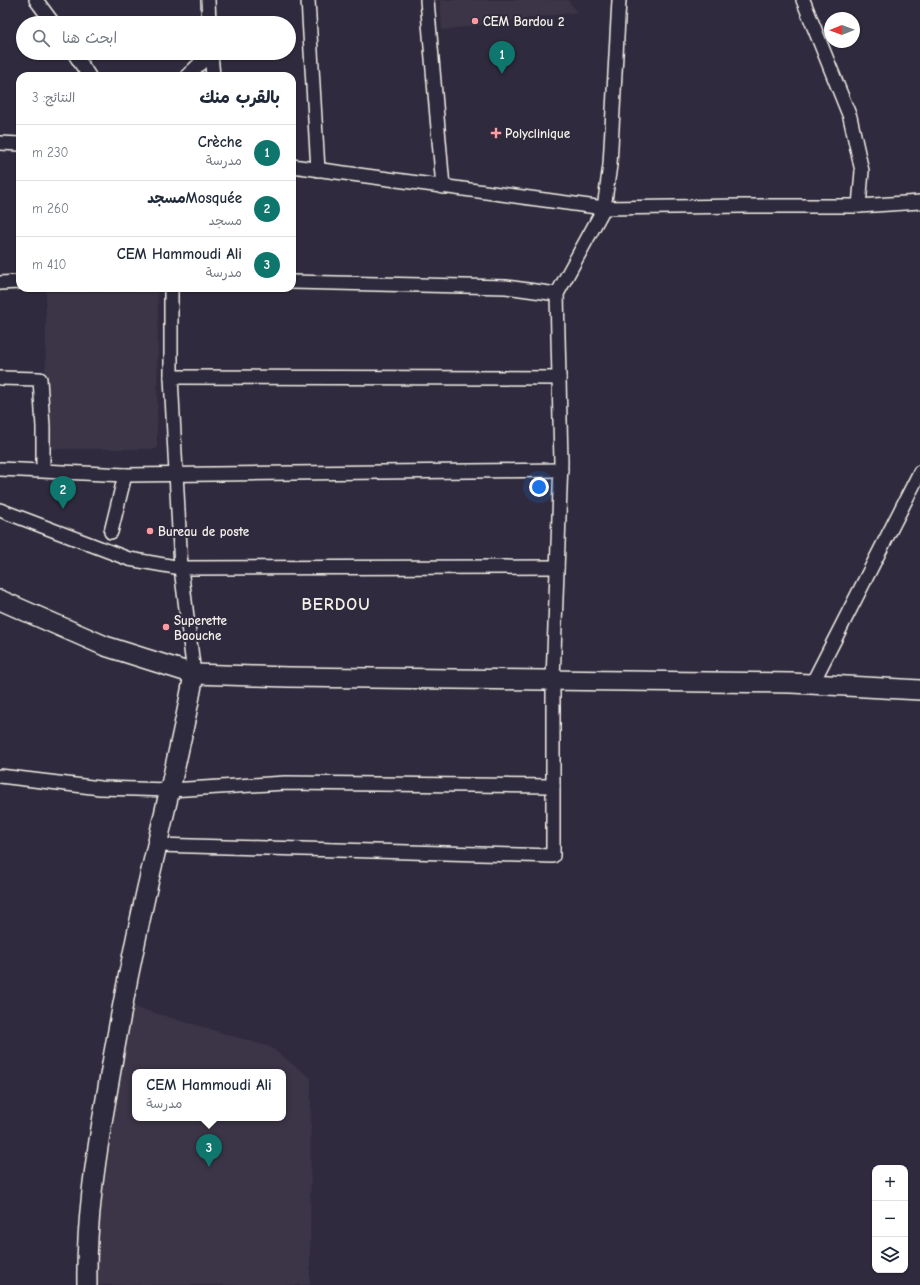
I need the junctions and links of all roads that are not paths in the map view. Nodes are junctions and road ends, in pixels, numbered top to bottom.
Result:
1 (36, 0) edge
2 (208, 0) edge
3 (308, 0) edge
4 (427, 0) edge
5 (618, 0) edge
6 (803, 0) edge
7 (48, 16) edge
8 (209, 16) edge
9 (79, 60) edge
10 (204, 60) edge
11 (212, 60) edge
12 (86, 72) edge
13 (191, 72) edge
14 (213, 72) edge
15 (0, 143) edge
16 (16, 144) edge
17 (296, 167) edge
18 (318, 170) junction
19 (443, 186) junction
20 (920, 202) edge
21 (859, 206) junction
22 (604, 208) junction
23 (16, 282) edge
24 (296, 282) edge
25 (0, 283) edge
26 (171, 292) edge
27 (557, 294) junction
28 (171, 377) junction
29 (0, 378) edge
30 (559, 378) junction
31 (0, 469) edge
32 (43, 470) junction
33 (561, 470) junction
34 (920, 472) edge
35 (176, 474) junction
36 (125, 475) junction
37 (0, 510) edge
38 (111, 532) dead end
39 (557, 567) junction
40 (181, 568) junction
41 (0, 601) edge
42 (194, 674) junction
43 (553, 680) junction
44 (812, 684) junction
45 (920, 690) edge
46 (0, 776) edge
47 (553, 786) junction
48 (170, 790) junction
49 (157, 845) junction
50 (86, 1285) edge

1 - 7 street
2 - 8 street
3 - 18 street
4 - 19 street
5 - 22 street
6 - 21 street
9 - 12 street
10 - 13 street
11 - 14 street
15 - 16 street
17 - 18 street
18 - 19 street
19 - 22 street
20 - 21 street
21 - 22 street
22 - 27 street
23 - 25 street
24 - 27 street
26 - 28 street
27 - 30 street
28 - 30 street
28 - 35 street
29 - 32 street
30 - 33 street
31 - 32 street
32 - 36 street
33 - 35 street
33 - 39 street
34 - 44 street
35 - 36 street
35 - 40 street
36 - 38 street
37 - 40 street
39 - 40 street
39 - 43 street
40 - 42 street
41 - 42 main road
42 - 43 main road
42 - 48 main road
43 - 44 main road
43 - 47 street
44 - 45 main road
46 - 48 street
47 - 48 street
47 - 49 street
48 - 49 main road
49 - 50 main road

